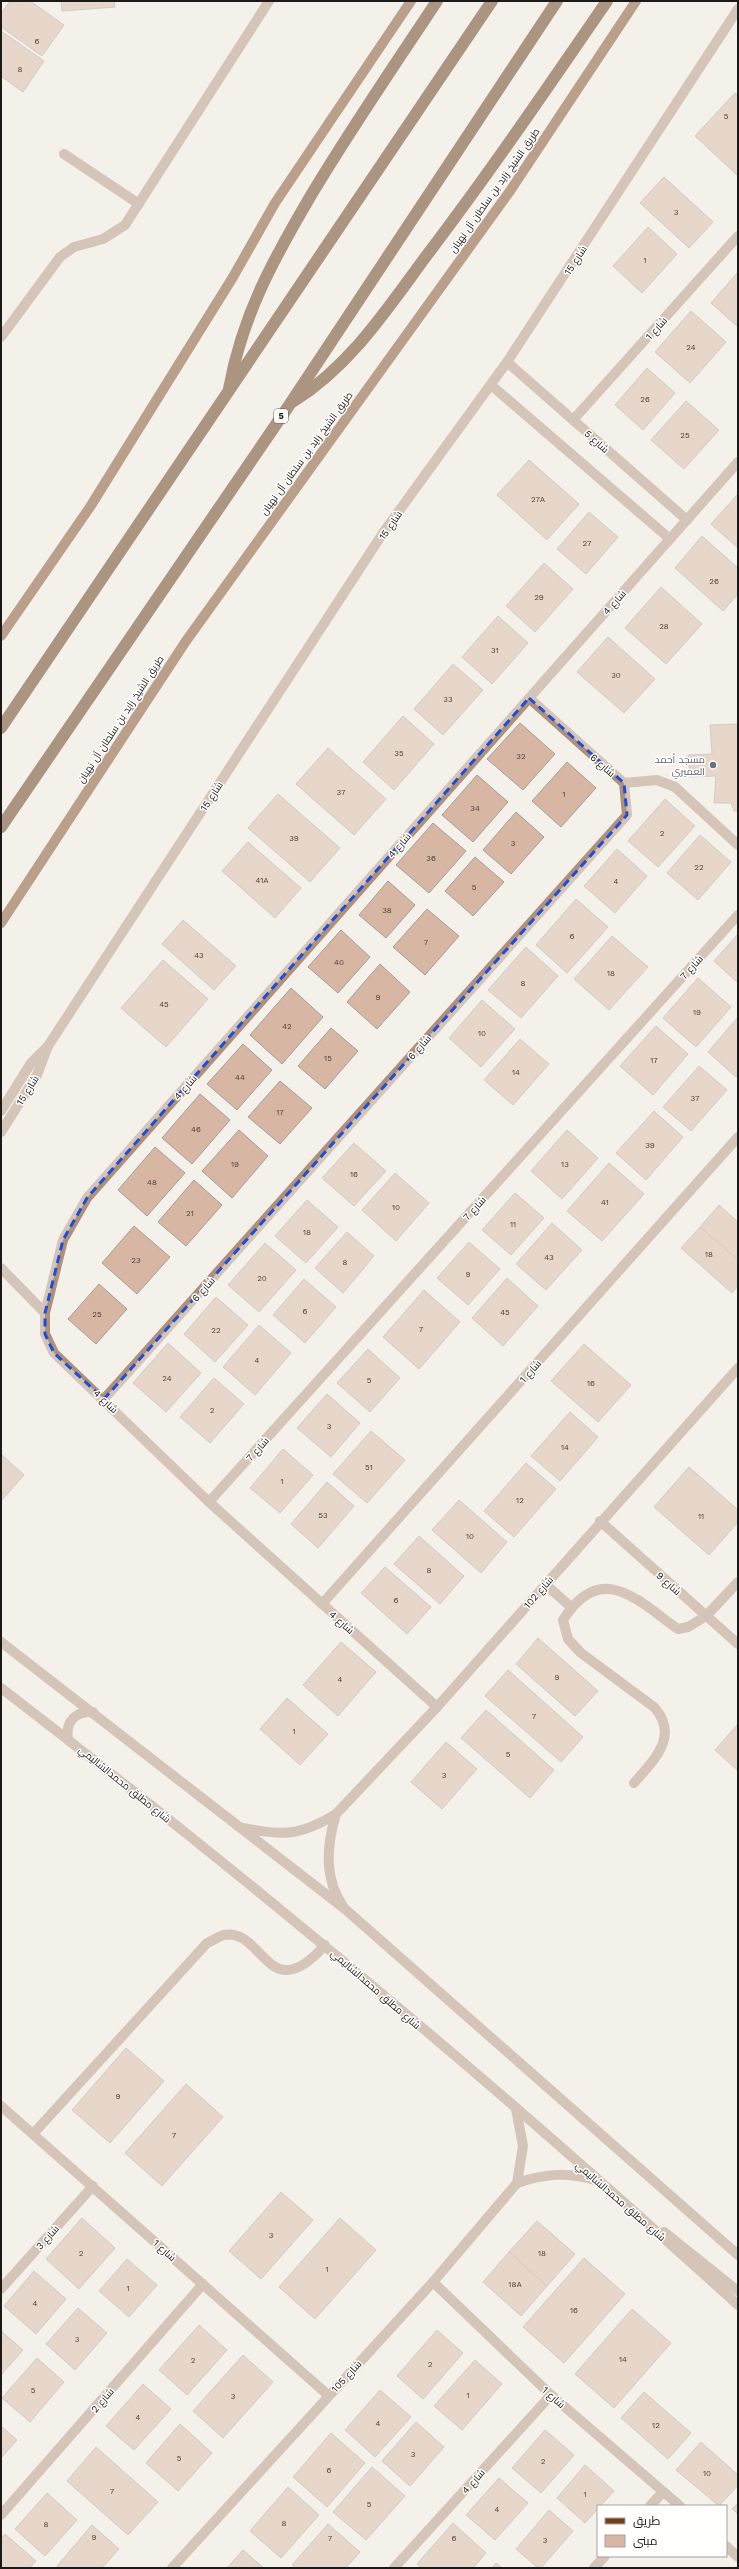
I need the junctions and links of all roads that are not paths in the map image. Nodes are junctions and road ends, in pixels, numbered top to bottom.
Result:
1 (269, 1) edge
2 (410, 1) edge
3 (437, 1) edge
4 (492, 1) edge
5 (557, 1) edge
6 (607, 1) edge
7 (636, 1) edge
8 (738, 9) edge
9 (64, 154) dead end
10 (139, 204) junction
11 (738, 236) edge
12 (1, 337) edge
13 (507, 362) junction
14 (491, 385) junction
15 (228, 394) junction
16 (290, 404) junction
17 (573, 420) junction
18 (738, 462) edge
19 (687, 520) junction
20 (670, 539) junction
21 (1, 636) edge
22 (528, 698) junction
23 (1, 728) edge
24 (624, 783) junction
25 (1, 827) edge
26 (738, 845) edge
27 (738, 915) edge
28 (1, 923) edge
29 (48, 1046) junction
30 (1, 1111) edge
31 (1, 1132) edge
32 (738, 1137) edge
33 (1, 1268) edge
34 (45, 1313) junction
35 (738, 1368) edge
36 (104, 1399) junction
37 (209, 1502) junction
38 (600, 1521) junction
39 (738, 1582) edge
40 (545, 1584) junction
41 (322, 1604) junction
42 (571, 1607) junction
43 (706, 1616) junction
44 (1, 1642) edge
45 (738, 1644) edge
46 (1, 1688) edge
47 (437, 1707) junction
48 (93, 1712) junction
49 (68, 1739) junction
50 (634, 1783) dead end
51 (336, 1814) junction
52 (243, 1828) junction
53 (345, 1909) junction
54 (325, 1944) junction
55 (1, 2106) edge
56 (516, 2109) junction
57 (33, 2134) junction
58 (598, 2181) junction
59 (517, 2183) junction
60 (93, 2186) junction
61 (653, 2228) junction
62 (738, 2255) edge
63 (434, 2282) junction
64 (203, 2284) junction
65 (1, 2289) edge
66 (738, 2291) edge
67 (738, 2305) edge
68 (328, 2395) junction
69 (551, 2395) junction
70 (663, 2492) junction
71 (651, 2505) edge
72 (679, 2505) edge
73 (1, 2515) edge
74 (727, 2547) edge
75 (738, 2556) edge
76 (604, 2557) edge
77 (172, 2568) edge
78 (394, 2568) edge
79 (594, 2568) edge

1 - 10 street
2 - 21 main road
3 - 15 highway
4 - 15 highway
5 - 16 highway, 5
6 - 16 highway
7 - 28 main road, طريق الشيخ زايد بن سلطان آل نهيان
8 - 13 street, شارع 15
9 - 10 street
10 - 12 street
11 - 17 street, شارع 1
13 - 14 street, شارع 15
13 - 17 street, شارع 5
14 - 20 street
14 - 29 street, شارع 15
15 - 23 highway
16 - 25 highway, 5
17 - 19 street, شارع 5
18 - 19 street, شارع 4
19 - 20 street, شارع 4
20 - 22 street, شارع 4
22 - 24 street, شارع 6
22 - 34 street, شارع 4
24 - 26 street
24 - 36 street, شارع 6
27 - 37 street, شارع 7
29 - 30 street, شارع 15
29 - 31 street, شارع 15
32 - 41 street, شارع 1
33 - 34 street
34 - 36 street, شارع 4
35 - 38 street, شارع 102
36 - 37 street, شارع 4
37 - 41 street, شارع 4
38 - 40 street, شارع 102
38 - 43 street, شارع 9
39 - 43 street
40 - 42 street
40 - 47 street, شارع 102
41 - 47 street, شارع 4
42 - 43 street
42 - 50 street
43 - 45 street, شارع 9
44 - 48 street
46 - 49 street, شارع مطلق محمدالشاليمي
47 - 51 street, شارع 102
48 - 49 street
48 - 52 street
49 - 54 street, شارع مطلق محمدالشاليمي
51 - 52 street, شارع 102
51 - 53 street, شارع 102
52 - 53 street
53 - 62 street
54 - 56 street, شارع مطلق محمدالشاليمي
54 - 57 street
55 - 57 street, شارع 1
56 - 58 street, شارع مطلق محمدالشاليمي
56 - 59 street
57 - 60 street, شارع 1
58 - 59 street
58 - 61 street, شارع مطلق محمدالشاليمي
59 - 63 street, شارع 105
60 - 64 street, شارع 1
60 - 65 street, شارع 3
61 - 66 street
61 - 67 street, شارع مطلق محمدالشاليمي
63 - 68 street, شارع 105
63 - 69 street, شارع 1
64 - 68 street, شارع 1
64 - 73 street, شارع 2
68 - 77 street, شارع 105
69 - 70 street, شارع 1
69 - 78 street, شارع 4
70 - 71 street
70 - 72 street, شارع 1
74 - 75 street
76 - 79 street

